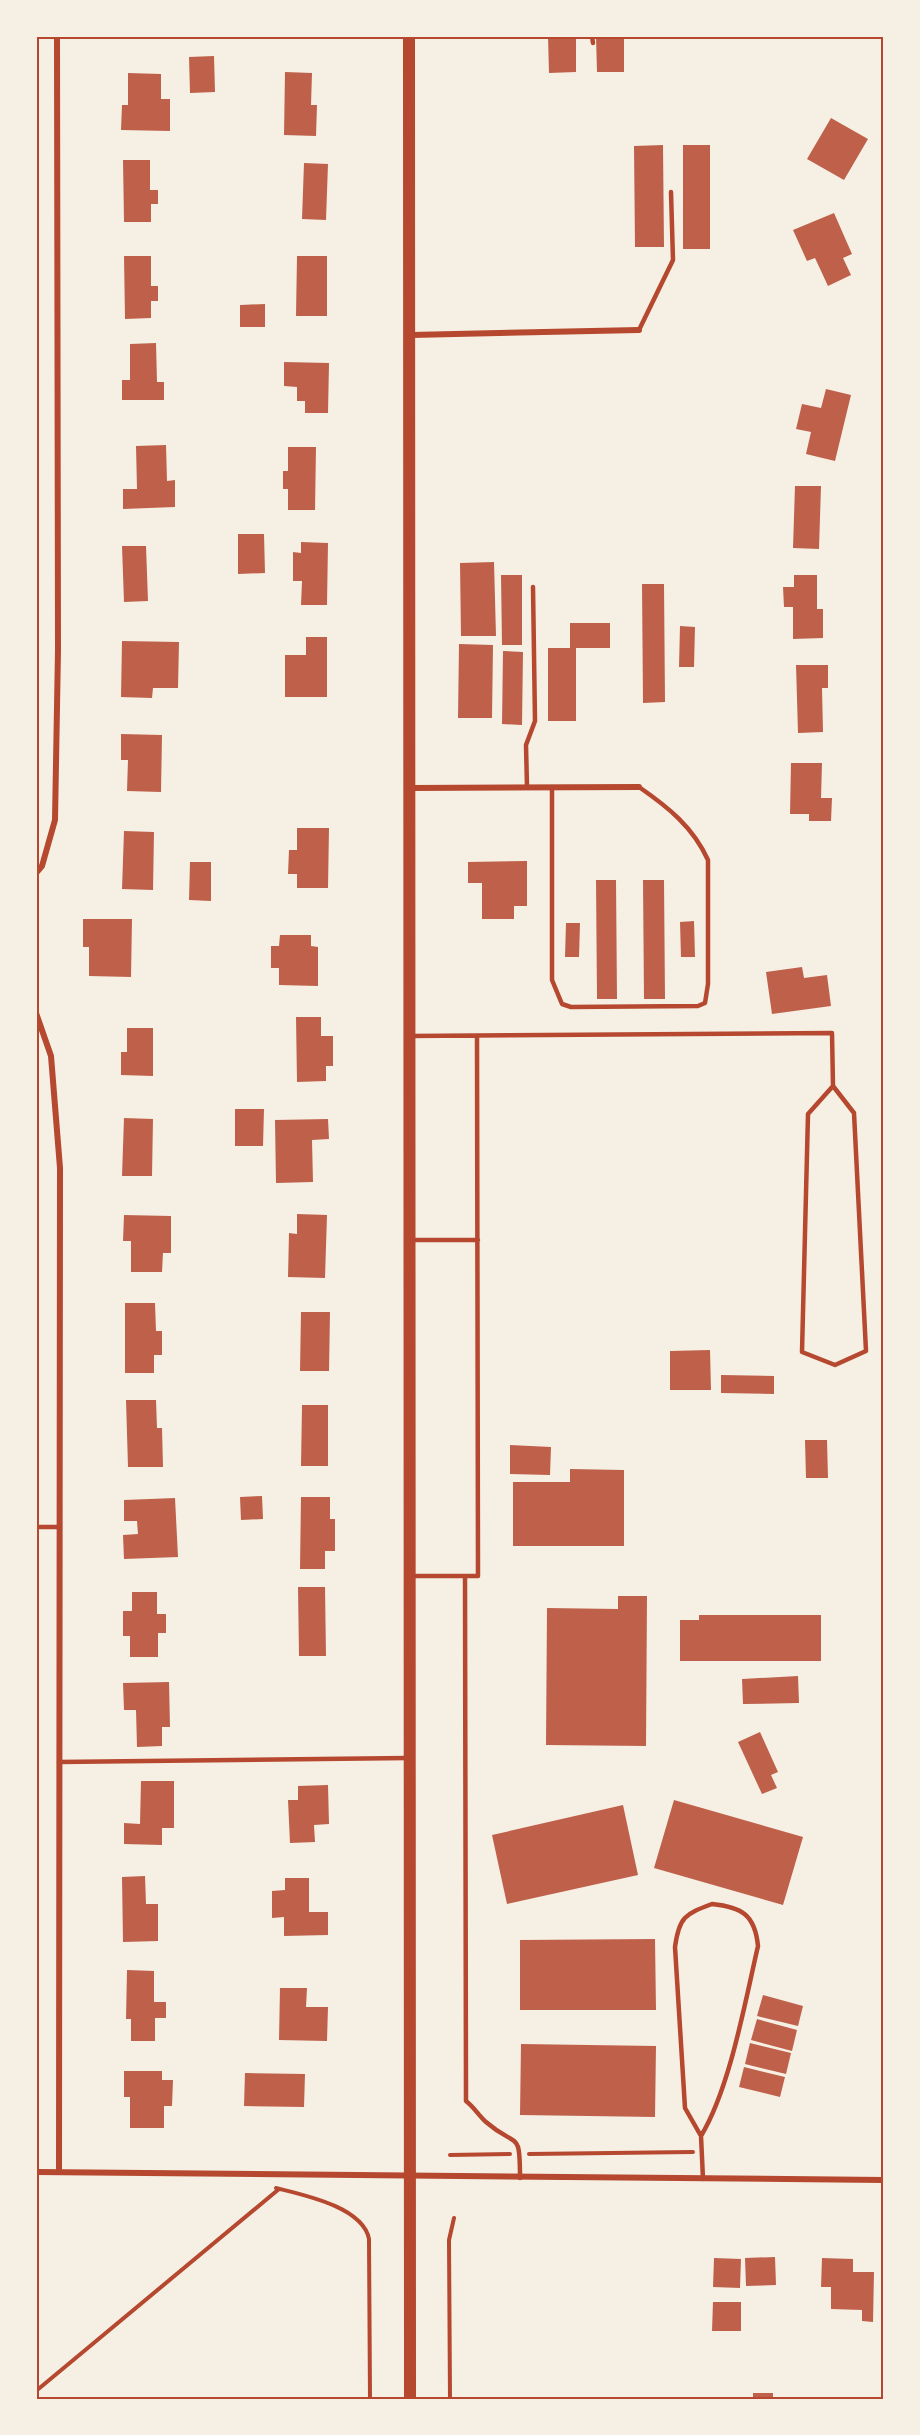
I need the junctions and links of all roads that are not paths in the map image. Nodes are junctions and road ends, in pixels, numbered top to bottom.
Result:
1 (57, 36) edge
2 (409, 36) edge
3 (592, 36) edge
4 (593, 43) dead end
5 (671, 192) dead end
6 (639, 330) joint
7 (411, 334) junction
8 (533, 587) dead end
9 (527, 787) junction
10 (552, 787) junction
11 (639, 787) joint
12 (410, 788) junction
13 (36, 873) edge
14 (36, 1013) edge
15 (410, 1036) junction
16 (477, 1036) junction
17 (833, 1086) junction
18 (410, 1240) junction
19 (478, 1240) junction
20 (36, 1527) edge
21 (60, 1527) junction
22 (410, 1576) junction
23 (465, 1576) junction
24 (410, 1758) junction
25 (59, 1762) junction
26 (701, 2136) junction
27 (36, 2172) edge
28 (59, 2172) junction
29 (410, 2177) junction
30 (520, 2178) junction
31 (704, 2179) junction
32 (884, 2180) edge
33 (410, 2399) edge

1 - 13 street
2 - 7 main road
3 - 4 lane
5 - 6 lane
6 - 7 street
7 - 12 main road
8 - 9 lane
9 - 10 street
9 - 12 street
10 - 11 street
10 - 11 lane
12 - 15 main road
14 - 21 street
15 - 16 lane
15 - 18 main road
16 - 17 lane
16 - 19 lane
17 - 17 lane
18 - 19 lane
18 - 22 main road
19 - 23 lane
20 - 21 lane
21 - 25 street
22 - 23 lane
22 - 24 main road
23 - 30 lane
24 - 25 lane
24 - 29 main road
25 - 28 street
26 - 26 lane
26 - 31 lane
27 - 28 street
28 - 29 street
29 - 30 street
29 - 33 main road
30 - 31 street
31 - 32 street

